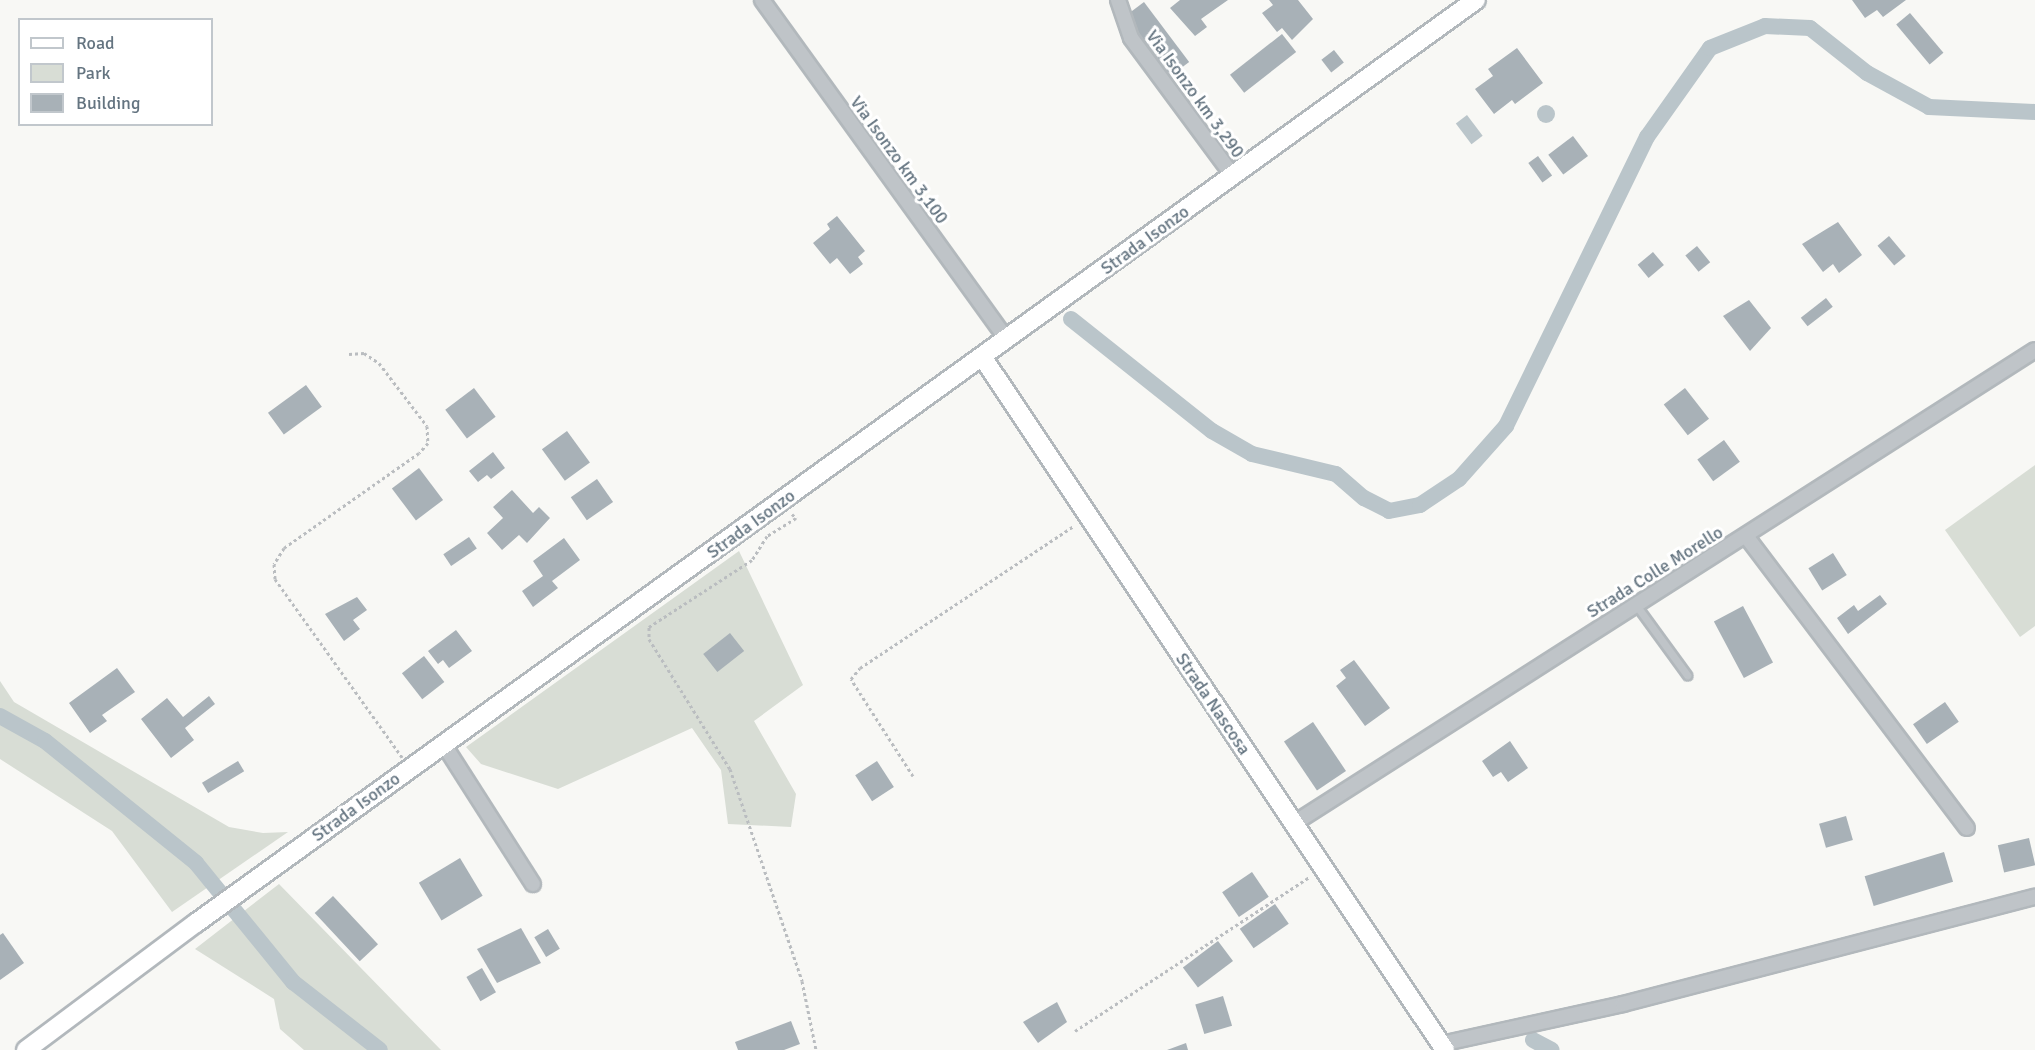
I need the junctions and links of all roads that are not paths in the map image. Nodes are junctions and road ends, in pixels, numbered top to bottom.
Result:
1 (762, 0) edge
2 (1118, 0) edge
3 (1476, 0) edge
4 (1233, 176) junction
5 (1007, 340) junction
6 (2035, 350) edge
7 (983, 358) junction
8 (1746, 536) junction
9 (1636, 605) junction
10 (1687, 675) dead end
11 (444, 745) junction
12 (1293, 824) junction
13 (1967, 828) dead end
14 (533, 884) dead end
15 (2035, 897) edge
16 (1440, 1048) edge
17 (26, 1050) edge

1 - 5 street, Via Isonzo km 3,100
2 - 4 street, Via Isonzo km 3,290
3 - 4 main road, Strada Isonzo
4 - 5 main road, Strada Isonzo
5 - 7 main road, Strada Isonzo
6 - 8 street, Strada Colle Morello
7 - 11 main road, Strada Isonzo
7 - 12 main road, Strada Nascosa
8 - 9 street, Strada Colle Morello
8 - 13 street
9 - 10 lane
9 - 12 street, Strada Colle Morello
11 - 14 street
11 - 17 main road, Strada Isonzo
12 - 16 main road, Strada Nascosa
15 - 16 street

